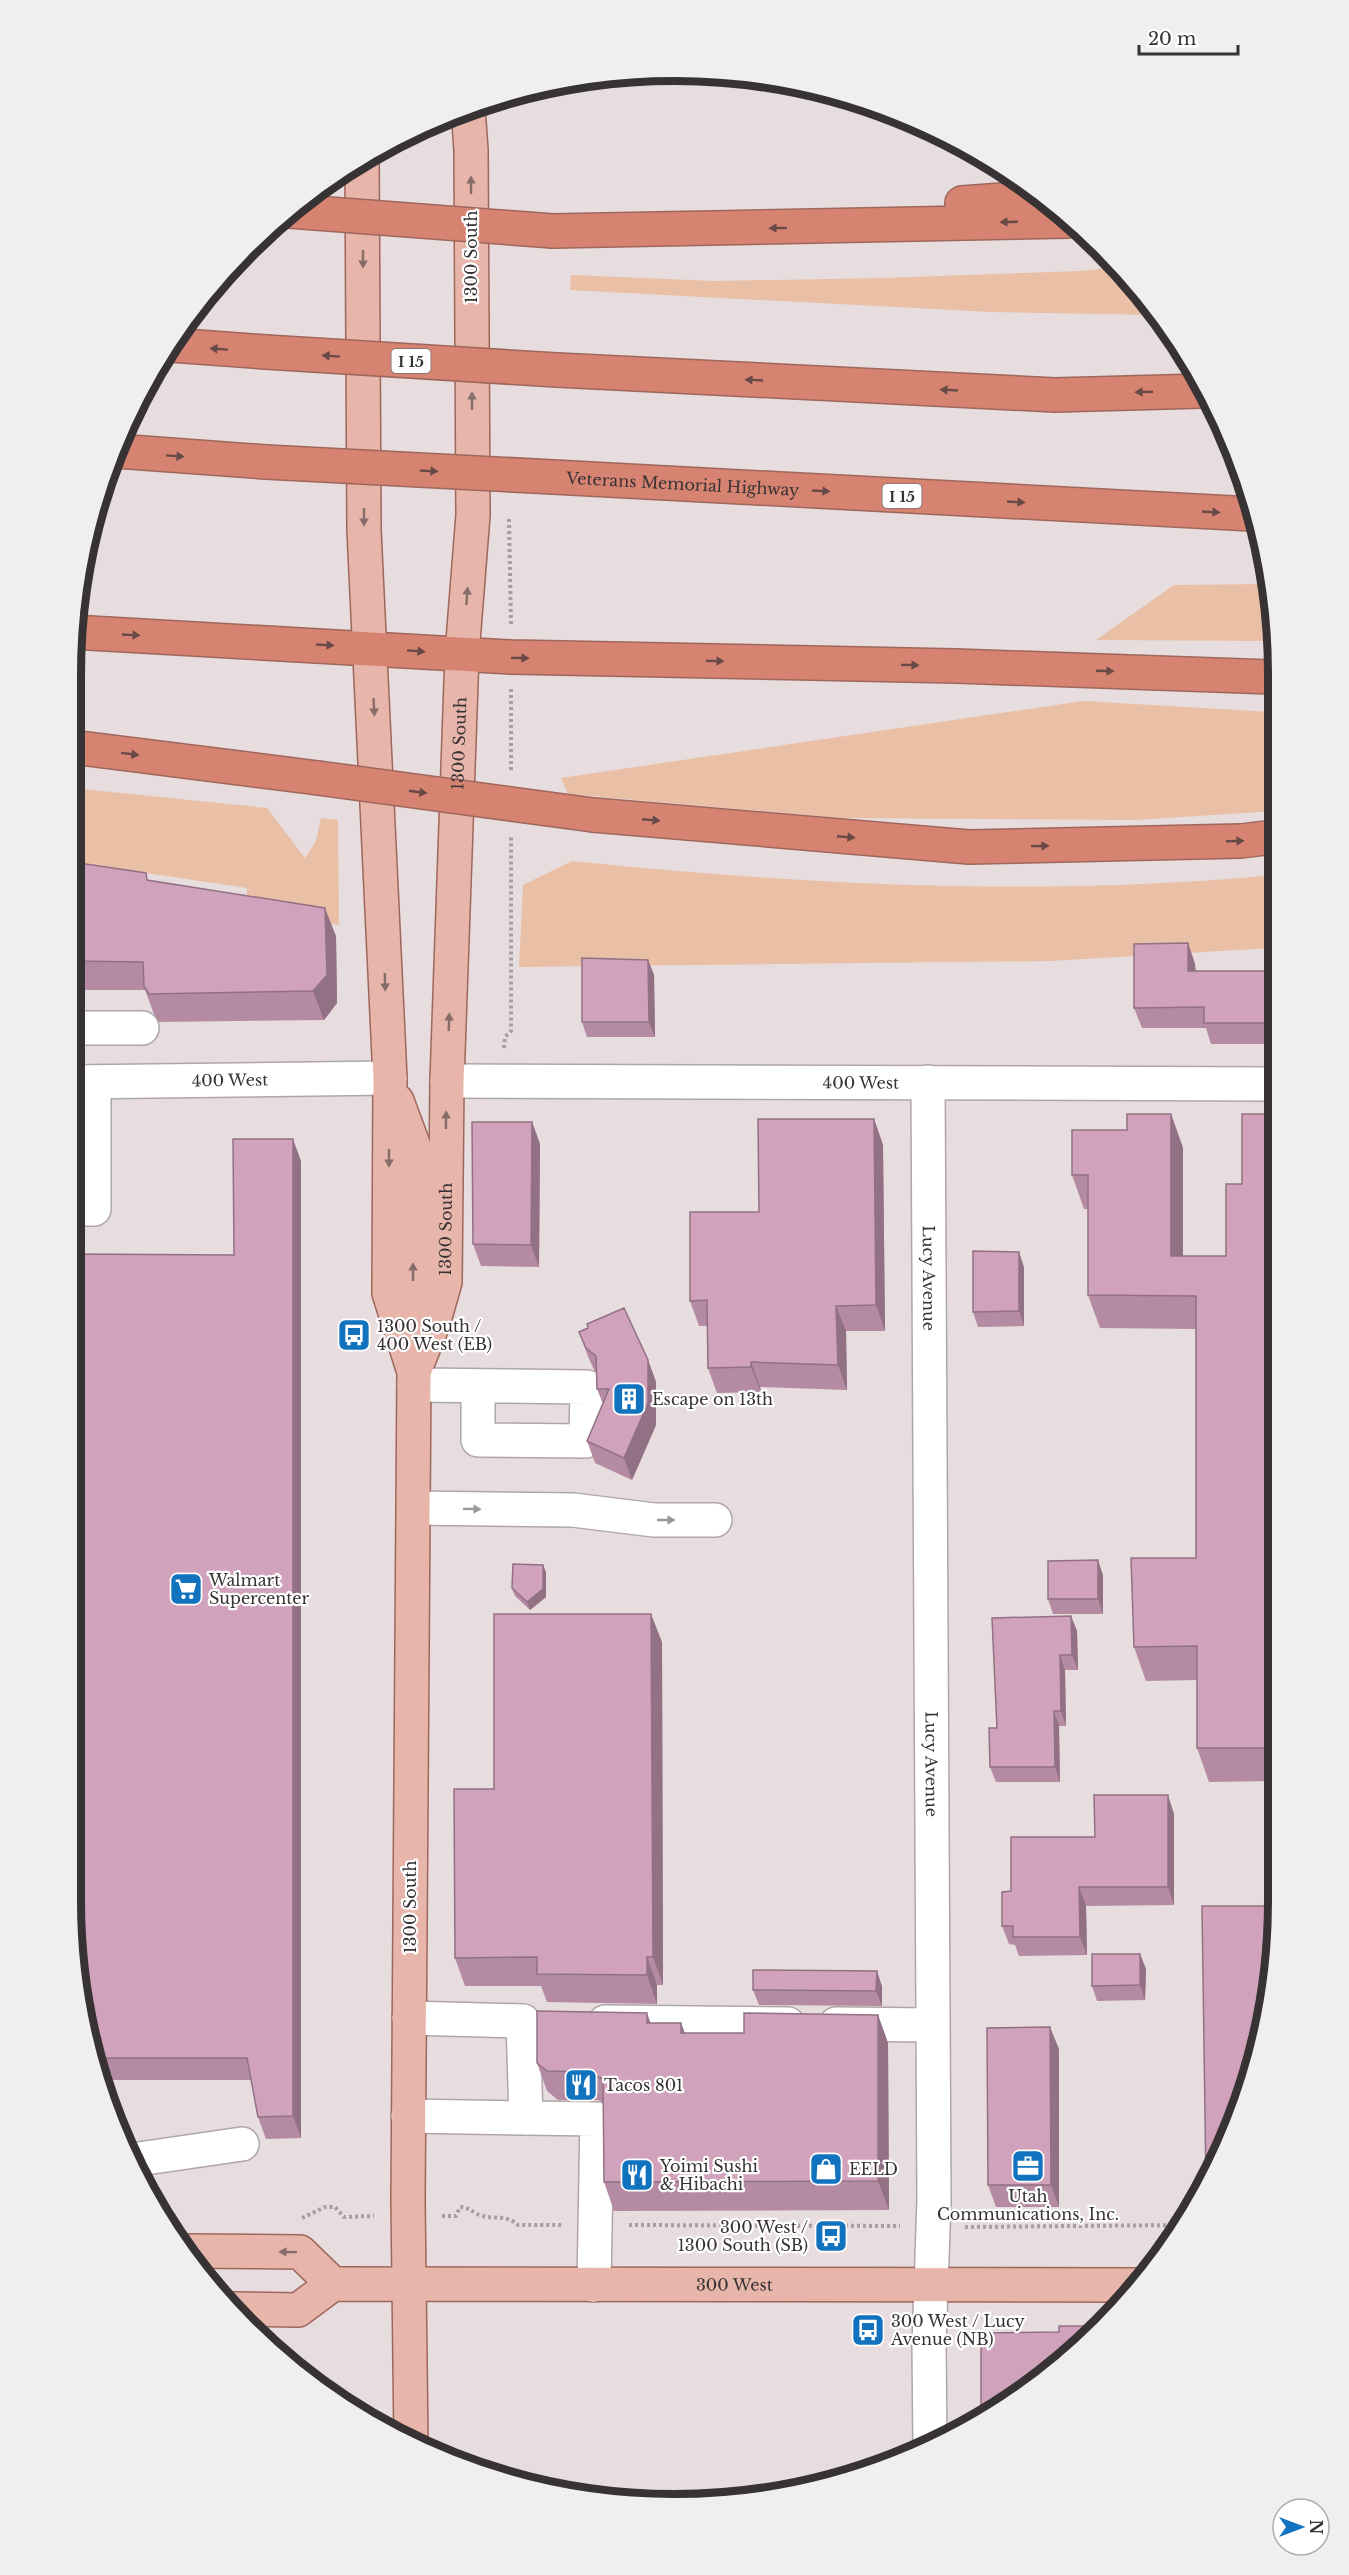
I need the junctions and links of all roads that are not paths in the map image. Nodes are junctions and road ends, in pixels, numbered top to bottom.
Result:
1 (469, 118) edge
2 (362, 171) edge
3 (1028, 198) edge
4 (303, 212) edge
5 (1058, 221) edge
6 (837, 227) junction
7 (181, 346) edge
8 (1195, 391) edge
9 (124, 452) edge
10 (1246, 514) edge
11 (82, 633) edge
12 (370, 648) junction
13 (462, 654) junction
14 (1268, 677) edge
15 (81, 748) edge
16 (1268, 838) edge
17 (81, 1028) edge
18 (142, 1028) dead end
19 (390, 1078) junction
20 (447, 1081) junction
21 (83, 1082) edge
22 (928, 1082) junction
23 (1268, 1084) edge
24 (81, 1209) edge
25 (433, 1324) junction
26 (414, 1378) junction
27 (478, 1386) dead end
28 (414, 1508) junction
29 (715, 1520) dead end
30 (409, 2018) junction
31 (523, 2021) junction
32 (932, 2025) junction
33 (408, 2116) junction
34 (526, 2118) junction
35 (242, 2144) dead end
36 (140, 2159) edge
37 (196, 2251) edge
38 (333, 2284) junction
39 (409, 2284) junction
40 (931, 2284) junction
41 (594, 2285) junction
42 (1127, 2285) edge
43 (245, 2309) edge
44 (411, 2432) edge
45 (930, 2436) edge

13 -> 1 main road, 1300 South
2 -> 12 main road, 1300 South
3 - 6 highway
6 -> 4 highway, bridge
5 -> 6 highway
8 -> 7 highway, I 15, bridge
9 -> 10 highway, Veterans Memorial Highway / I 15, bridge
11 -> 12 highway
12 -> 13 highway
12 -> 19 main road, 1300 South
13 -> 14 highway
20 -> 13 main road, 1300 South
15 -> 16 highway, bridge
17 - 18 street
19 - 21 street, 400 West
25 -> 19 main road
19 -> 26 main road, 1300 South
20 - 22 street, 400 West
25 -> 20 main road, 1300 South
21 - 24 street
22 - 23 street, 400 West
22 - 32 street, Lucy Avenue
25 - 26 main road, 1300 South
26 - 27 street
26 - 28 main road, 1300 South
28 -> 29 street
28 - 30 main road, 1300 South
30 - 31 street
30 - 33 main road, 1300 South
31 - 32 street
31 - 34 street
32 - 40 street, Lucy Avenue
33 - 34 street
33 - 39 main road, 1300 South
34 - 41 street
35 - 36 street
38 -> 37 main road
38 - 39 main road, 300 West
38 - 43 main road
39 - 41 main road, 300 West
39 - 44 main road, 1300 South
40 - 41 main road, 300 West
40 - 42 main road, 300 West
40 - 45 street, Lucy Avenue

